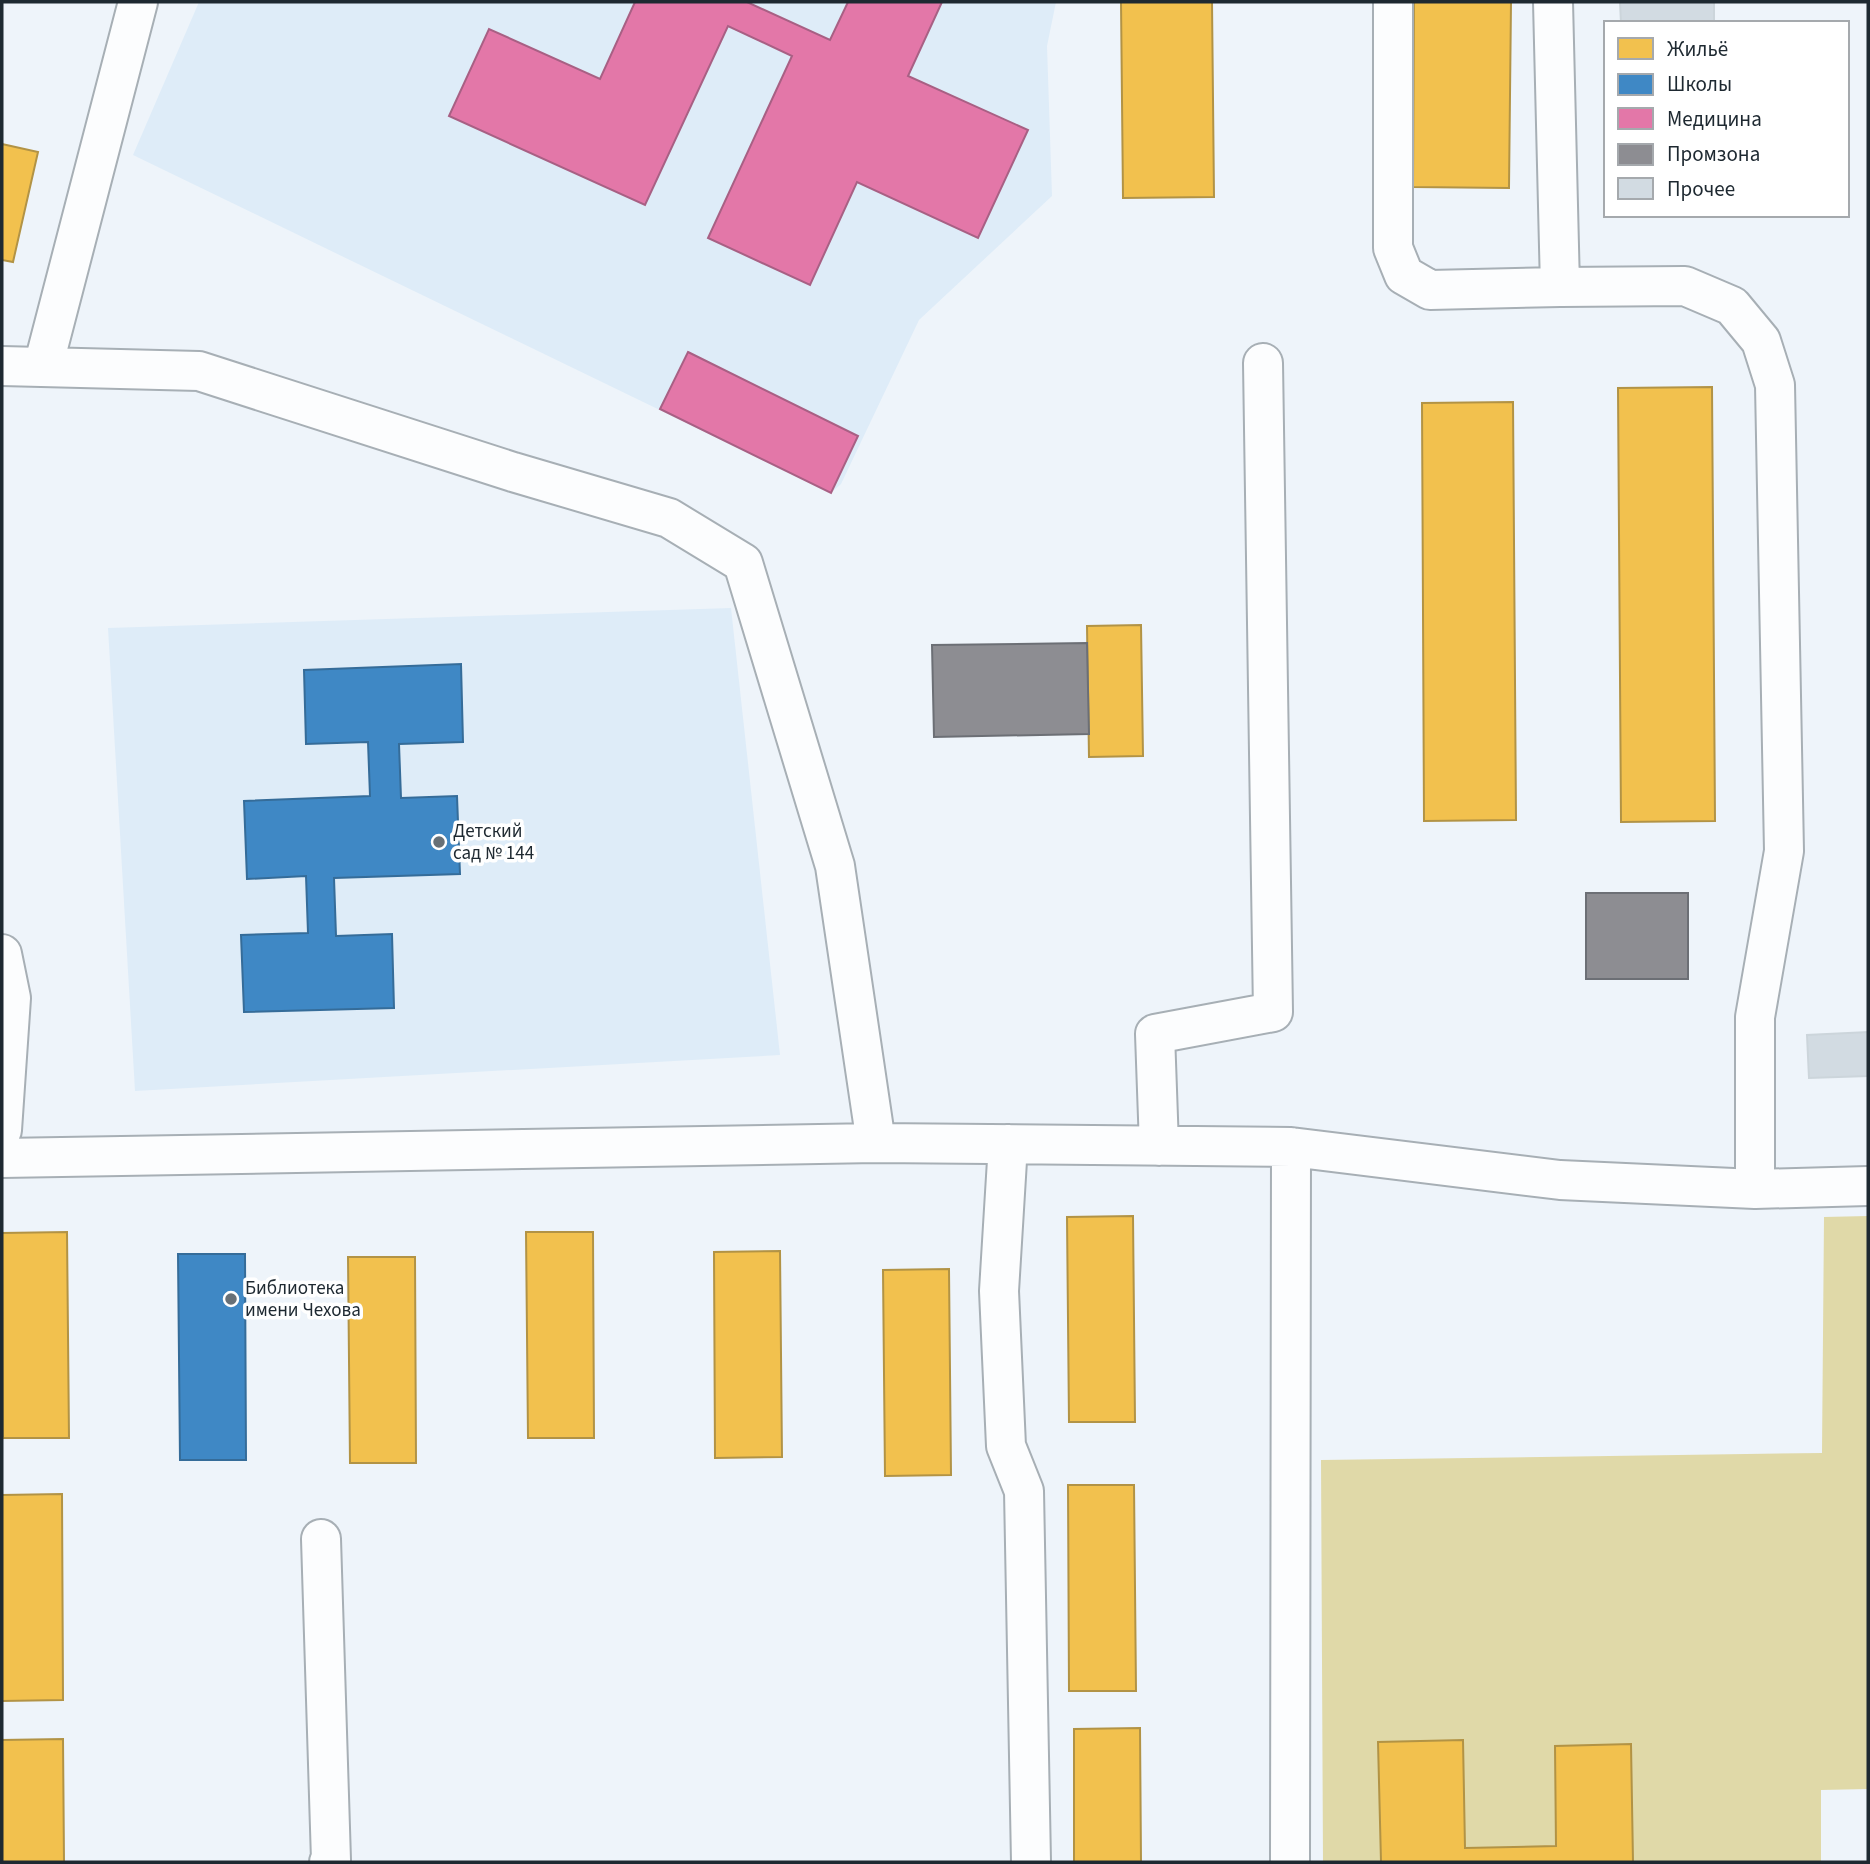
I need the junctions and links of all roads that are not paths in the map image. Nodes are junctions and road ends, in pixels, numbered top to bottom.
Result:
1 (138, 2) edge
2 (1392, 2) edge
3 (1553, 2) edge
4 (1560, 287) junction
5 (1263, 363) dead end
6 (2, 366) edge
7 (43, 367) junction
8 (2, 954) edge
9 (2, 1129) edge
10 (876, 1143) junction
11 (1008, 1144) junction
12 (1159, 1146) junction
13 (1291, 1147) junction
14 (2, 1158) edge
15 (1868, 1186) edge
16 (1755, 1189) junction
17 (321, 1539) dead end
18 (331, 1861) edge
19 (1031, 1862) edge
20 (1290, 1862) edge

1 - 7 street
2 - 4 street
3 - 4 street
4 - 16 street
5 - 12 street
6 - 7 street
7 - 10 street
8 - 9 street
10 - 11 street
10 - 14 street
11 - 12 street
11 - 19 street
12 - 13 street
13 - 16 street
13 - 20 street
15 - 16 street
17 - 18 street

